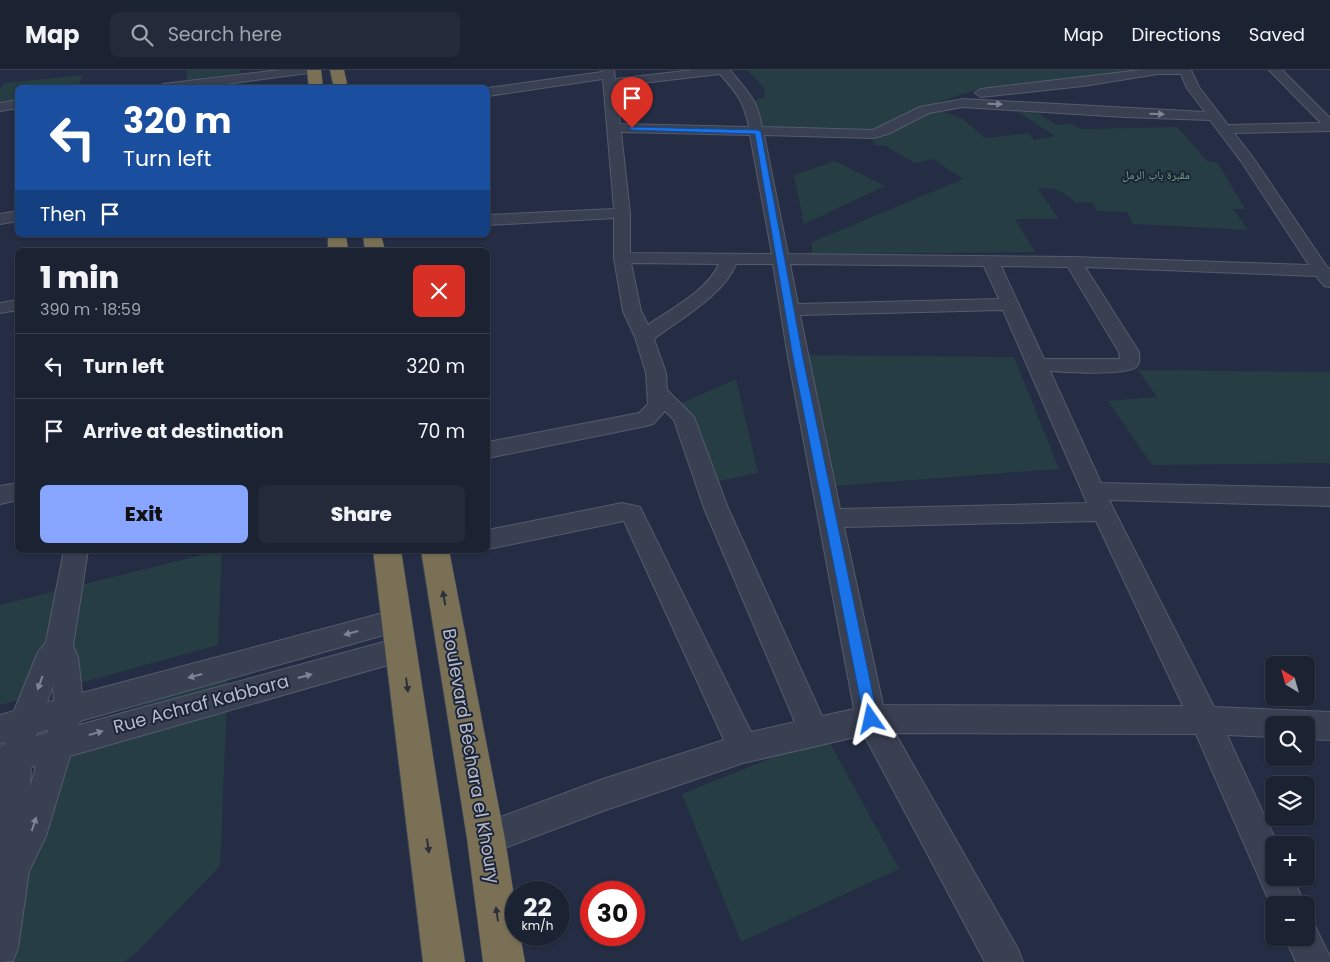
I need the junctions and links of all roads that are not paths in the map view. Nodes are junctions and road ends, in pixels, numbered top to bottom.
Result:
1 (308, 70) edge
2 (314, 70) edge
3 (337, 70) edge
4 (723, 70) edge
5 (1185, 70) edge
6 (1275, 70) edge
7 (609, 76) edge
8 (186, 85) edge
9 (316, 85) edge
10 (340, 85) edge
11 (1012, 89) junction
12 (490, 92) edge
13 (15, 104) edge
14 (947, 104) junction
15 (0, 106) edge
16 (1028, 106) junction
17 (1212, 116) junction
18 (1330, 126) edge
19 (614, 128) junction
20 (1223, 129) junction
21 (758, 132) junction
22 (622, 213) junction
23 (15, 216) edge
24 (0, 219) edge
25 (490, 220) edge
26 (622, 258) junction
27 (729, 259) junction
28 (781, 260) junction
29 (991, 262) junction
30 (1073, 262) junction
31 (1327, 276) edge
32 (1010, 304) junction
33 (15, 306) edge
34 (0, 308) edge
35 (790, 310) junction
36 (644, 337) junction
37 (1037, 365) junction
38 (657, 392) junction
39 (490, 450) edge
40 (1093, 491) junction
41 (15, 492) edge
42 (0, 495) edge
43 (1330, 497) edge
44 (1104, 512) junction
45 (831, 518) junction
46 (490, 539) edge
47 (75, 553) edge
48 (387, 553) edge
49 (436, 553) edge
50 (400, 635) junction
51 (59, 647) junction
52 (69, 709) junction
53 (871, 719) junction
54 (1205, 720) junction
55 (1265, 723) edge
56 (12, 725) edge
57 (1315, 725) edge
58 (1330, 726) edge
59 (814, 732) junction
60 (58, 745) junction
61 (743, 748) junction
62 (8, 759) edge
63 (486, 839) junction
64 (1265, 854) edge
65 (13, 868) junction
66 (1306, 946) edge
67 (0, 948) edge
68 (444, 962) edge
69 (504, 962) edge
70 (1005, 962) edge
71 (1314, 962) edge

1 - 8 street
2 - 9 highway
3 - 10 highway
4 - 7 street
4 - 21 street
5 - 11 street
5 - 17 street
6 - 18 street
7 - 12 street
7 - 19 street
11 - 14 street
11 - 16 street
13 - 15 street
14 -> 16 street
14 - 21 street
16 -> 17 street
17 - 20 street
18 - 20 street
19 - 21 street
19 - 22 street
20 - 31 street
21 - 28 street
22 - 25 street
22 - 26 street
23 - 24 street
26 - 27 street
26 - 36 street
27 - 28 street
27 - 36 street
28 - 29 street
28 - 35 street
29 - 30 street
29 - 32 street
30 - 31 street
30 - 37 street
32 - 35 street
32 - 37 street
33 - 34 street
35 - 45 street
36 - 38 street
37 - 40 street
38 - 39 street
38 - 59 street
40 - 43 street
40 - 44 street
41 - 42 street
44 - 45 street
44 - 54 street
45 - 53 street
46 - 61 street
47 - 51 street
48 - 50 highway
63 -> 49 highway, Boulevard Béchara el Khoury
50 -> 52 street, Rue Achraf Kabbara
60 -> 50 street, Rue Achraf Kabbara
50 -> 68 highway
51 - 52 street
51 -> 56 street
52 - 56 street, Rue Achraf Kabbara
52 - 60 street
53 - 54 street
53 - 59 street
53 - 70 street
54 - 55 street
54 - 64 street
56 - 62 street
57 - 58 street
59 - 61 street
60 - 62 street, Rue Achraf Kabbara
65 -> 60 street
61 - 63 street
62 - 65 street
69 -> 63 highway, Boulevard Béchara el Khoury
65 - 67 street
66 - 71 street

